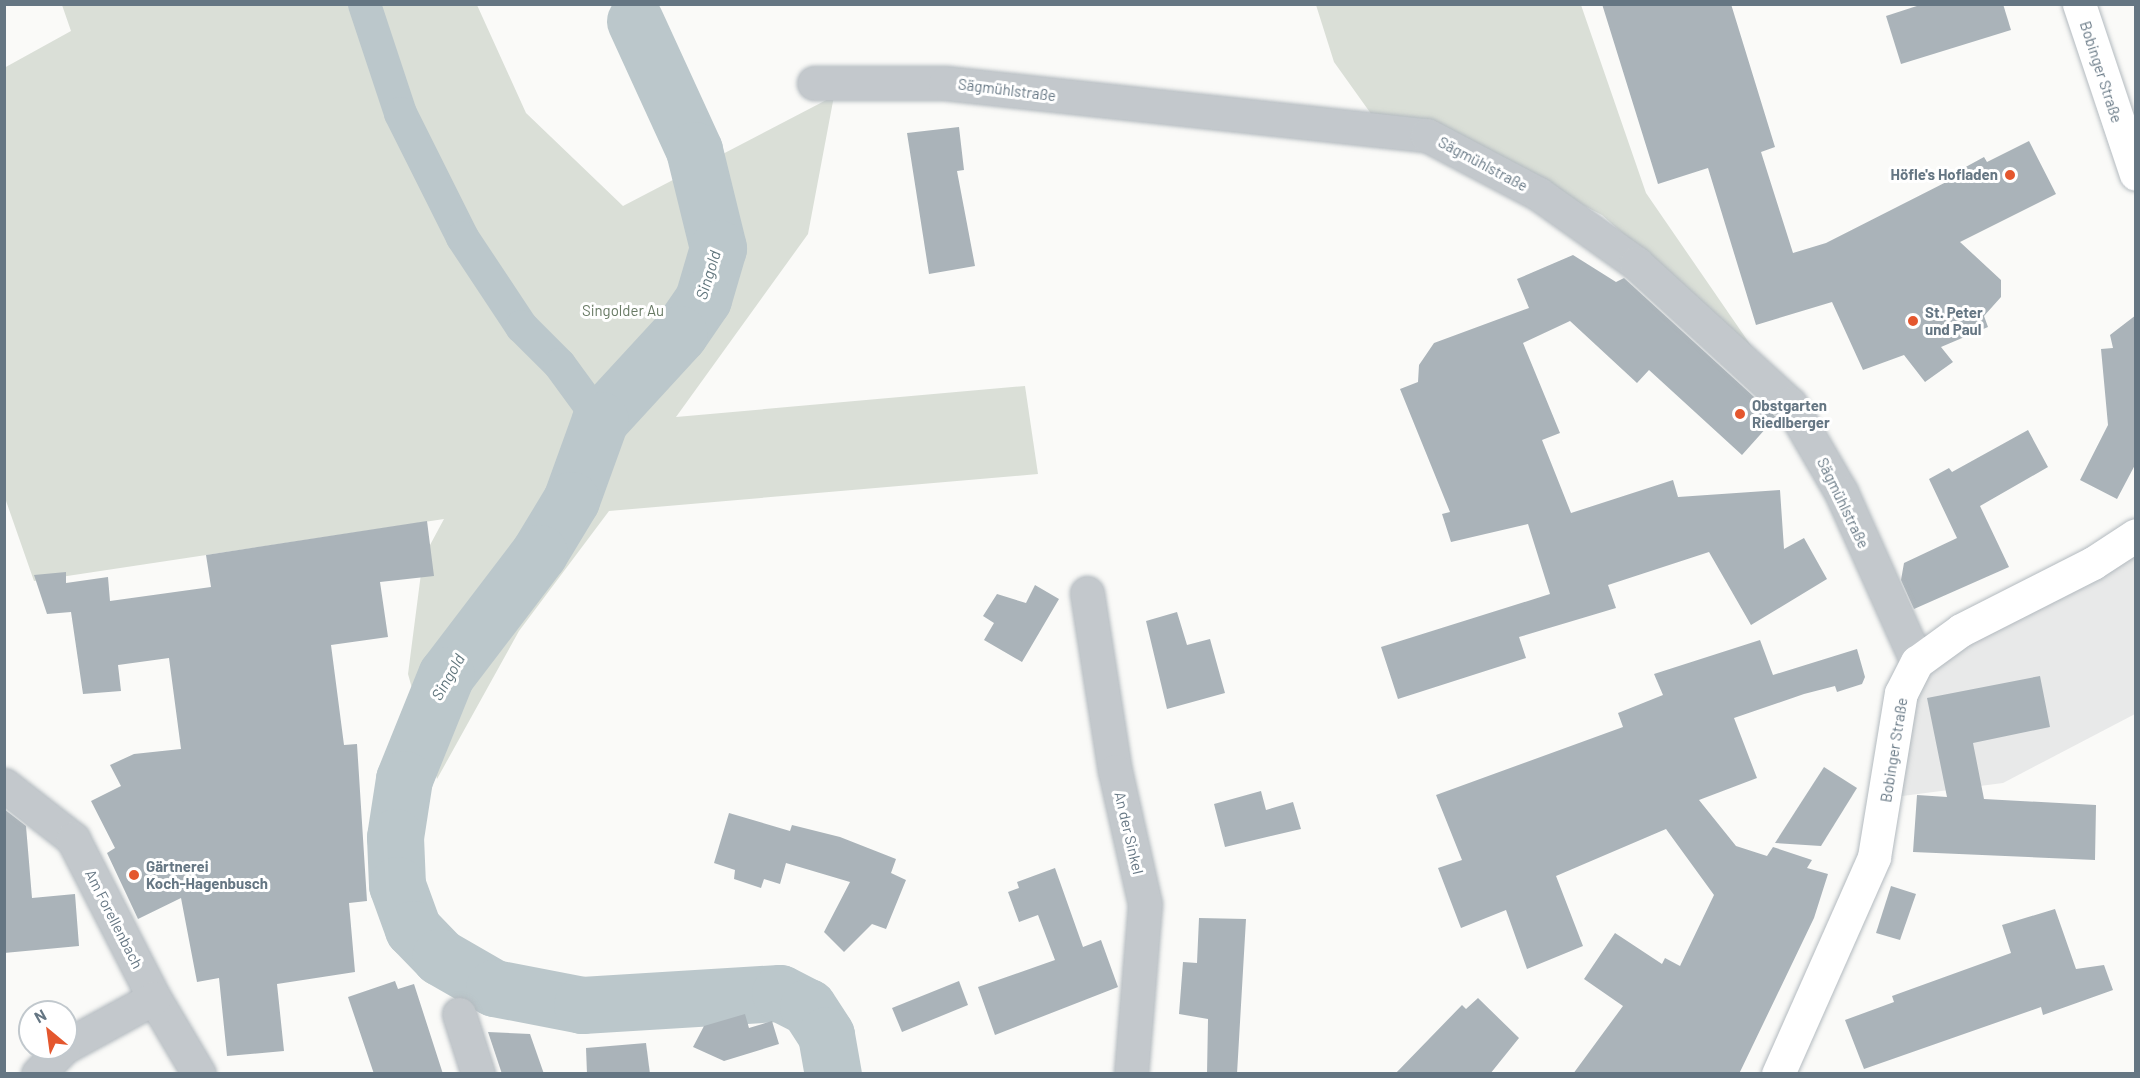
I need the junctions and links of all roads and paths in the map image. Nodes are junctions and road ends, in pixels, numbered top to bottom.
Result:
1 (2079, 4) edge
2 (814, 83) dead end
3 (2136, 174) edge
4 (2136, 535) edge
5 (1087, 593) dead end
6 (1917, 662) junction
7 (4, 785) edge
8 (154, 998) junction
9 (459, 1014) dead end
10 (78, 1039) edge
11 (51, 1060) edge
12 (38, 1074) edge
13 (199, 1074) edge
14 (478, 1074) edge
15 (1131, 1074) edge
16 (1778, 1074) edge

1 - 3 main road, Bobinger Straße
2 - 6 street, Sägmühlstraße
4 - 6 main road, Bobinger Straße
5 - 15 street, An der Sinkel
6 - 16 main road, Bobinger Straße
7 - 8 street, Am Forellenbach
8 - 10 street
8 - 13 street, Am Forellenbach
9 - 14 street
11 - 12 street

